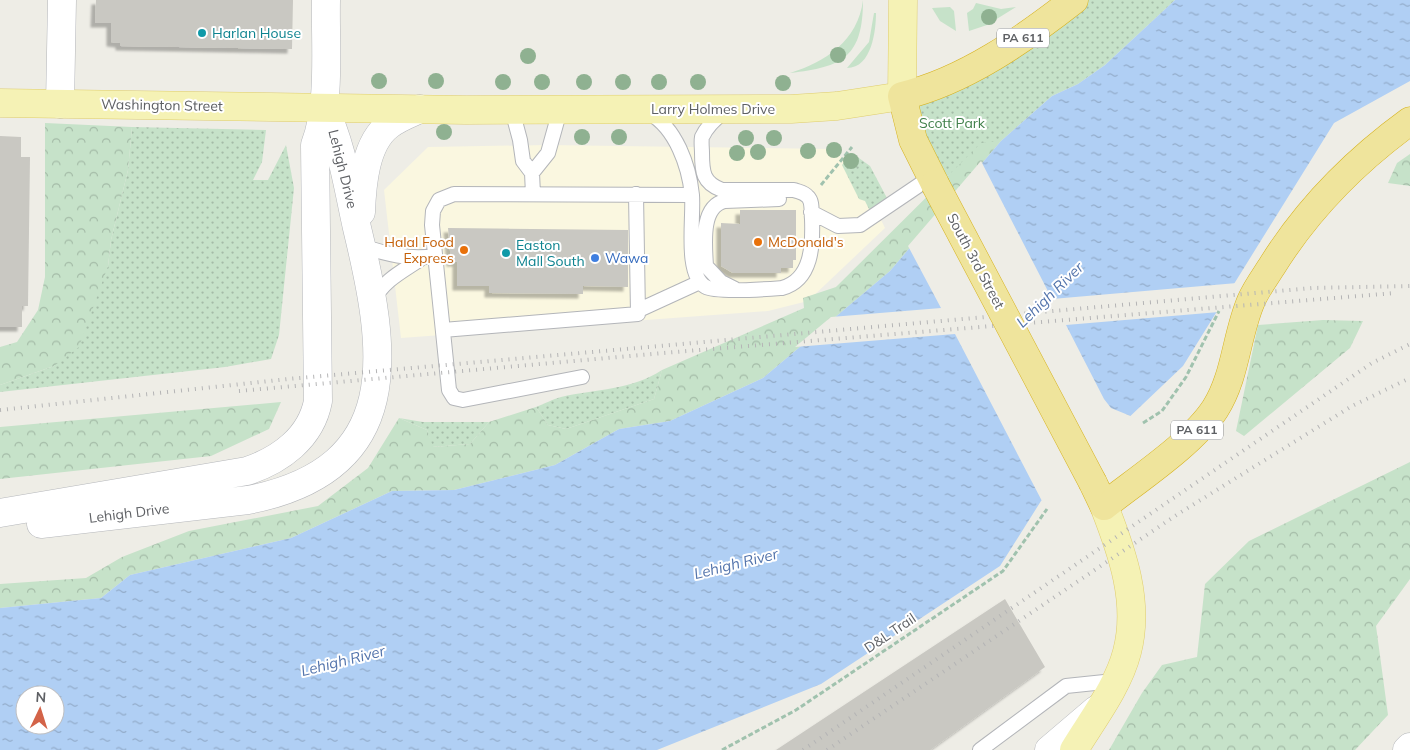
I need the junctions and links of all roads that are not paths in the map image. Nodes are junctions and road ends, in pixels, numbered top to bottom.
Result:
1 (62, 0) edge
2 (326, 0) edge
3 (903, 0) edge
4 (1074, 0) edge
5 (902, 96) junction
6 (0, 103) edge
7 (60, 104) junction
8 (324, 108) junction
9 (420, 109) junction
10 (726, 109) junction
11 (512, 110) junction
12 (560, 110) junction
13 (642, 110) junction
14 (1410, 121) edge
15 (532, 173) junction
16 (933, 180) junction
17 (533, 194) junction
18 (636, 194) junction
19 (692, 195) junction
20 (810, 206) junction
21 (362, 246) junction
22 (429, 257) junction
23 (700, 282) junction
24 (737, 290) junction
25 (372, 305) junction
26 (639, 310) junction
27 (443, 330) junction
28 (582, 377) dead end
29 (1099, 494) junction
30 (0, 513) edge
31 (0, 528) edge
32 (1114, 681) junction
33 (1100, 707) junction
34 (1410, 748) edge
35 (980, 750) edge
36 (1049, 750) edge
37 (1074, 750) edge
38 (1407, 750) edge

1 - 7 street
2 - 8 street
3 - 5 main road, South 3rd Street
4 - 5 highway, Larry Holmes Drive / PA 611
5 - 10 main road, Larry Holmes Drive
5 - 16 highway, South 3rd Street
6 - 7 main road, Washington Street
7 - 8 main road, Washington Street
8 - 9 main road, Larry Holmes Drive
8 - 21 street, Lehigh Drive
8 - 30 street, Lehigh Drive
9 - 11 main road, Larry Holmes Drive
9 - 21 street
10 - 13 main road, Larry Holmes Drive
10 - 20 lane
11 - 12 main road, Larry Holmes Drive
11 - 15 lane
12 - 13 main road, Larry Holmes Drive
12 - 15 lane
13 - 19 lane
14 - 29 highway, PA 611
15 - 17 lane
16 - 20 lane
16 - 29 highway, South 3rd Street, bridge
17 - 18 lane
17 - 22 lane
18 - 19 lane
18 - 26 lane
19 - 23 lane
20 - 24 lane
20 - 24 lane
21 - 22 lane
21 - 25 street, Lehigh Drive
22 - 25 lane
22 - 27 lane
23 - 24 lane
23 - 26 lane
25 - 31 street, Lehigh Drive
26 - 27 lane
27 - 28 lane
29 - 32 main road
32 - 33 main road
32 - 35 lane
33 - 36 street
33 - 37 main road
34 - 38 street

